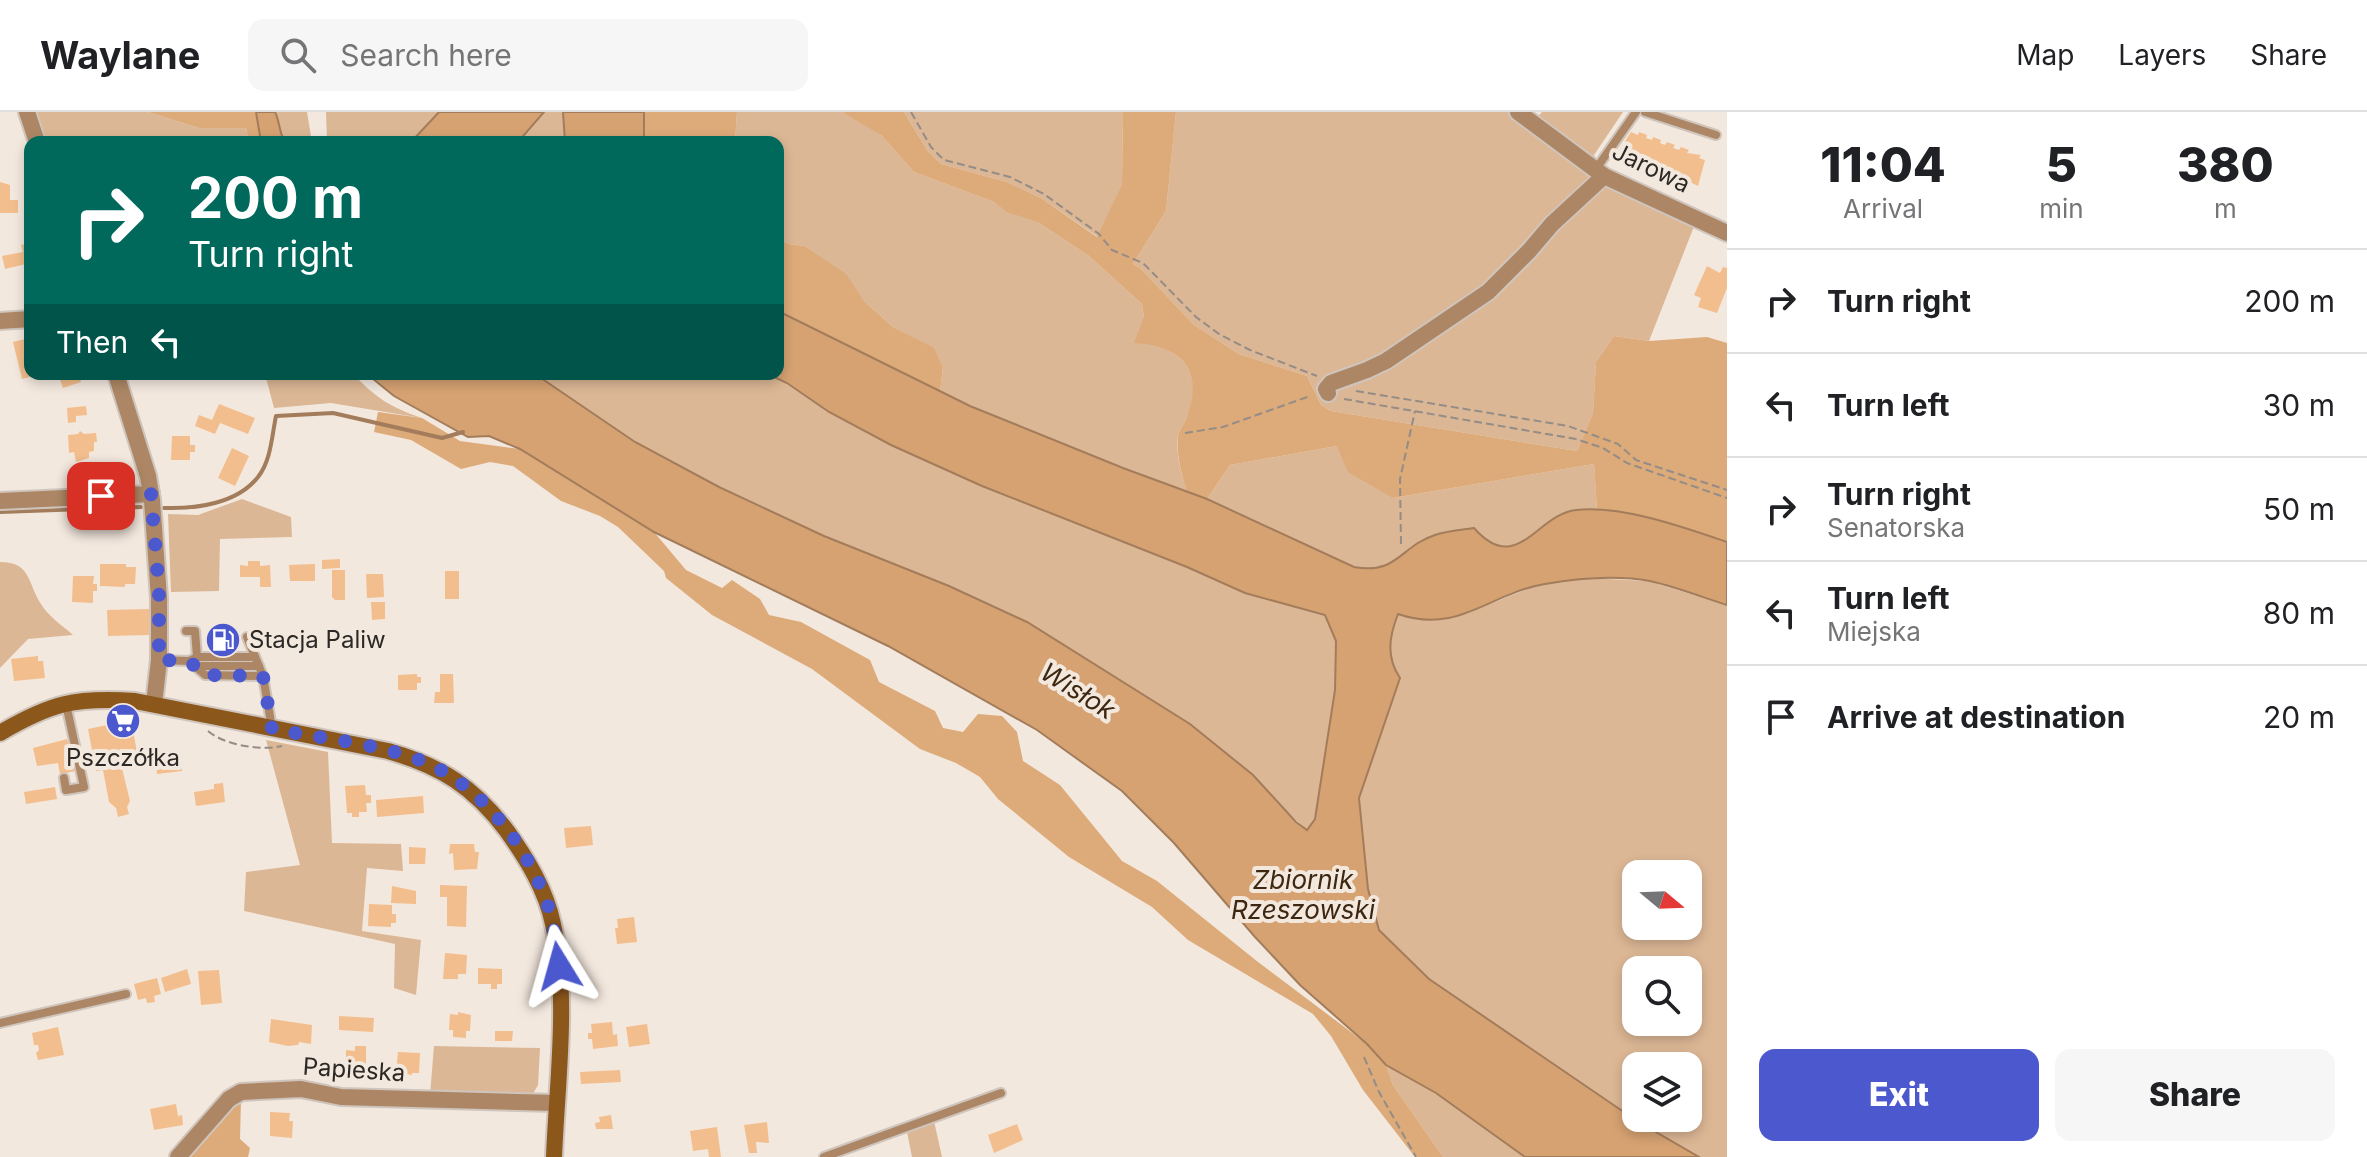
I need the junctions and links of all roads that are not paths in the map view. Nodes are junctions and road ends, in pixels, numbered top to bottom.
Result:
1 (27, 112) edge
2 (1518, 112) edge
3 (1636, 112) edge
4 (1645, 112) edge
5 (1716, 135) dead end
6 (35, 136) edge
7 (1600, 172) junction
8 (1727, 233) edge
9 (24, 319) edge
10 (0, 321) edge
11 (118, 380) edge
12 (1328, 388) road end
13 (151, 494) junction
14 (0, 501) edge
15 (186, 631) dead end
16 (247, 637) dead end
17 (255, 657) junction
18 (159, 660) junction
19 (193, 661) junction
20 (261, 671) junction
21 (66, 703) junction
22 (154, 704) junction
23 (272, 729) junction
24 (0, 733) edge
25 (64, 778) dead end
26 (126, 994) dead end
27 (0, 1023) edge
28 (1001, 1093) dead end
29 (556, 1103) junction
30 (178, 1157) edge
31 (554, 1157) edge
32 (824, 1157) edge

1 - 6 street
2 - 7 street, Jarowa
3 - 7 lane
4 - 5 lane
7 - 8 street, Jarowa
7 - 12 street
9 - 10 street
11 - 13 street
13 - 14 street
13 - 18 street
15 - 19 lane
16 - 17 lane
17 - 19 lane
17 - 20 lane
18 - 19 lane
18 - 22 street
19 - 20 lane
20 - 23 lane
21 - 22 street
21 - 24 street
21 - 25 lane
22 - 23 street
23 - 29 street
26 - 27 lane
28 - 32 lane
29 - 30 street, Papieska
29 - 31 street

